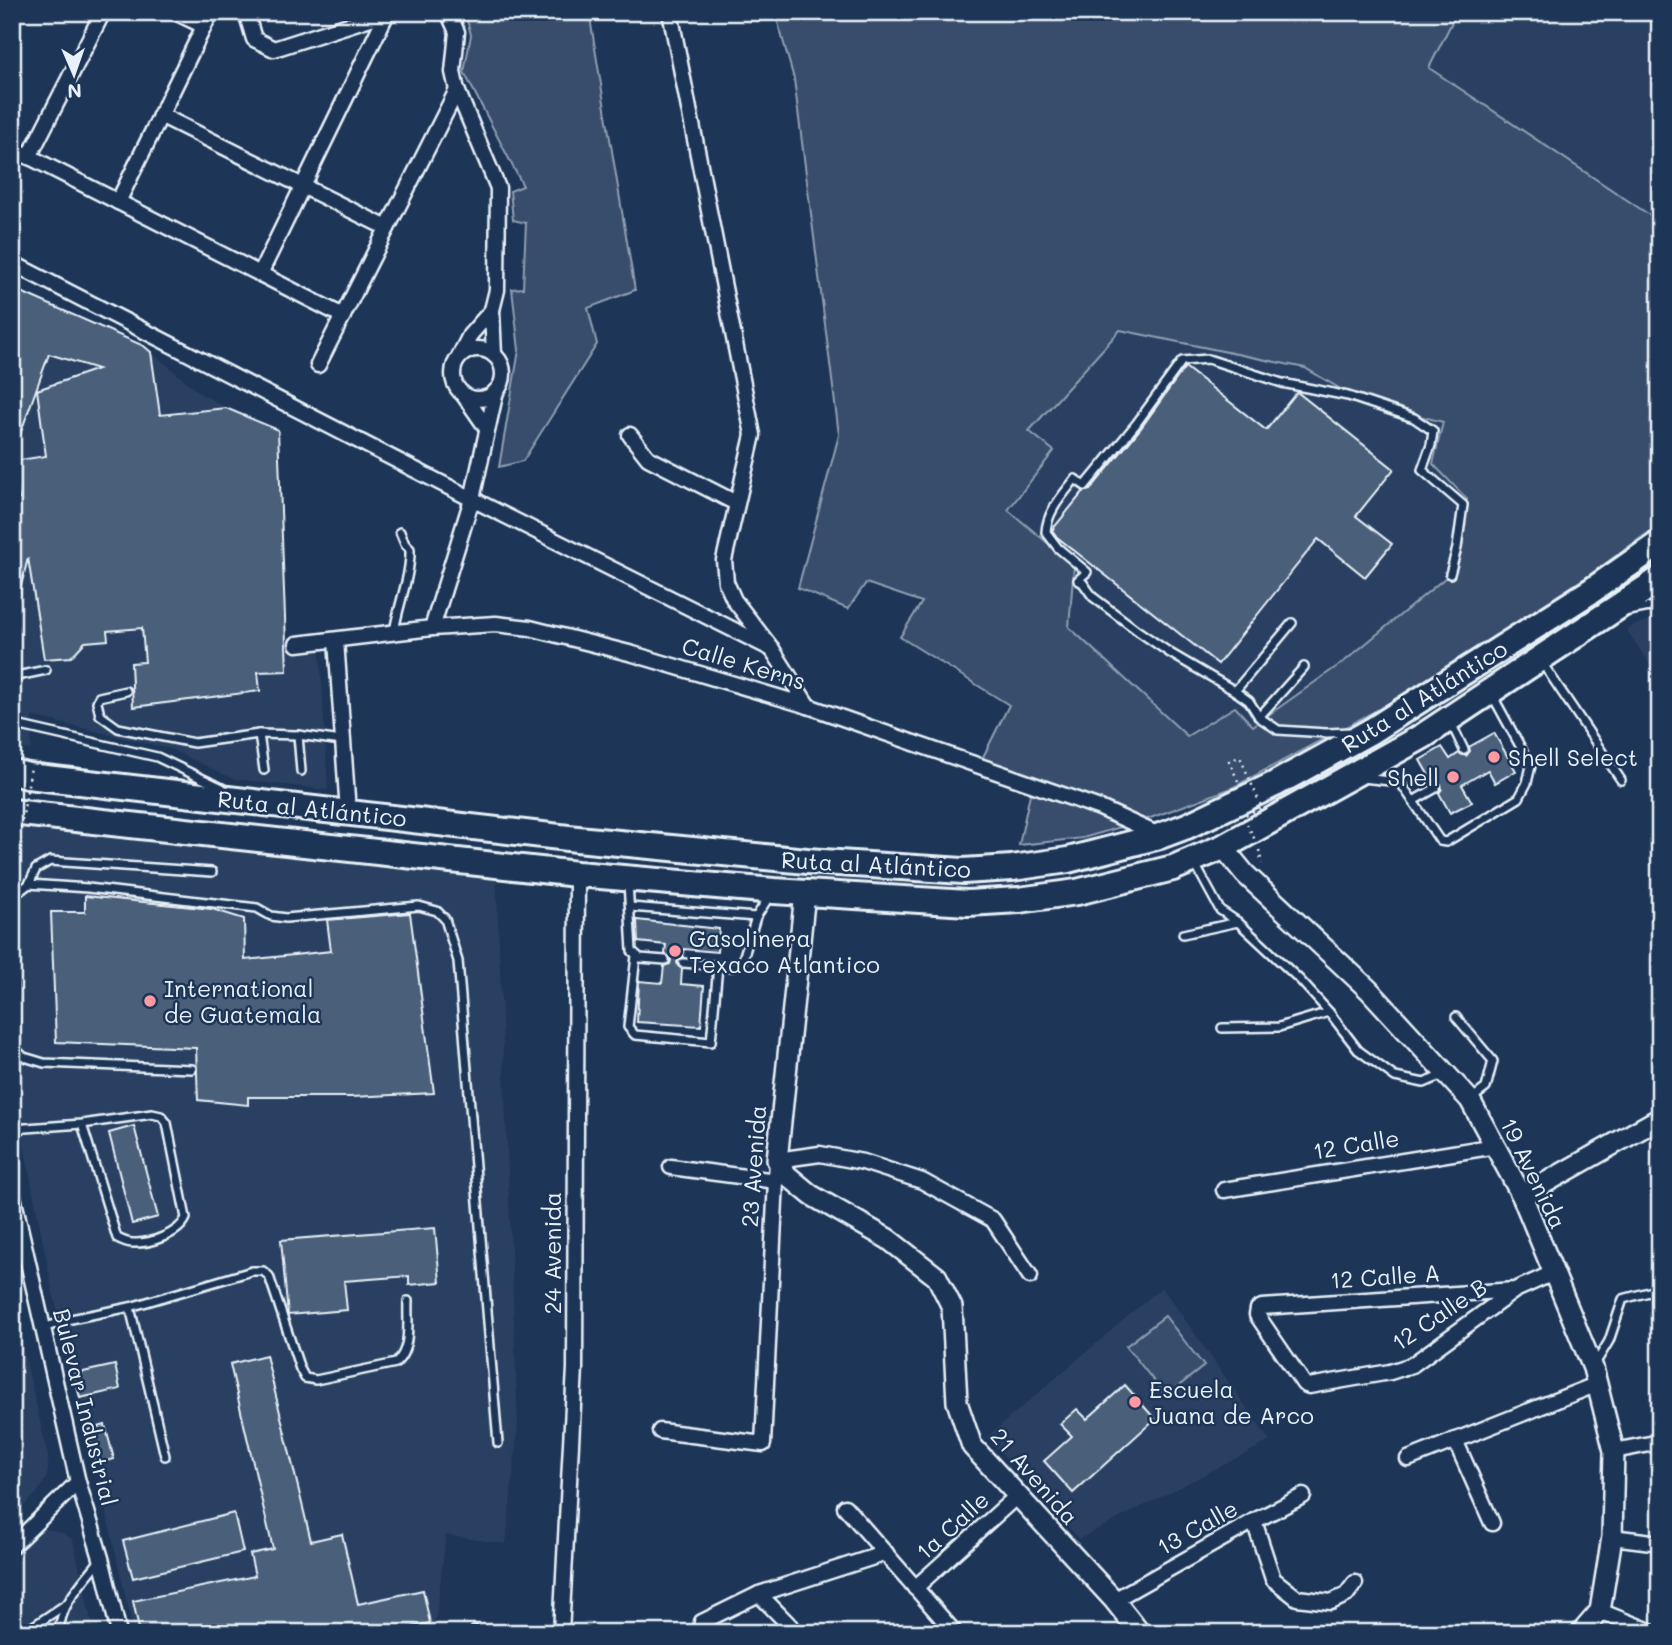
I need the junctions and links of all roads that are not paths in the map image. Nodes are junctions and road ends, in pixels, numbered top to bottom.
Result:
1 (103, 12) edge
2 (175, 12) edge
3 (211, 12) edge
4 (246, 12) edge
5 (448, 12) edge
6 (670, 12) edge
7 (1654, 12) edge
8 (388, 13) edge
9 (1660, 16) edge
10 (204, 26) junction
11 (457, 90) junction
12 (160, 115) junction
13 (12, 148) edge
14 (29, 157) junction
15 (303, 186) junction
16 (118, 202) junction
17 (387, 228) junction
18 (12, 263) edge
19 (260, 274) junction
20 (492, 310) junction
21 (343, 316) junction
22 (494, 355) junction
23 (459, 358) junction
24 (318, 365) dead end
25 (496, 391) junction
26 (462, 393) junction
27 (486, 427) junction
28 (631, 435) dead end
29 (472, 499) junction
30 (736, 503) junction
31 (400, 532) dead end
32 (1660, 543) edge
33 (1450, 574) dead end
34 (1660, 579) edge
35 (1660, 605) edge
36 (1608, 616) junction
37 (1292, 623) dead end
38 (432, 628) junction
39 (394, 633) junction
40 (336, 640) junction
41 (296, 644) dead end
42 (772, 649) junction
43 (1541, 659) junction
44 (1304, 667) dead end
45 (46, 670) dead end
46 (12, 677) edge
47 (1508, 681) junction
48 (126, 691) dead end
49 (1235, 691) junction
50 (808, 706) junction
51 (1459, 712) junction
52 (1259, 717) junction
53 (12, 724) edge
54 (1371, 731) junction
55 (259, 734) junction
56 (298, 735) junction
57 (342, 741) junction
58 (1464, 750) dead end
59 (22, 770) edge
60 (264, 770) dead end
61 (301, 771) dead end
62 (1620, 780) dead end
63 (1341, 782) junction
64 (1436, 788) dead end
65 (1413, 800) junction
66 (262, 803) junction
67 (348, 812) junction
68 (16, 819) edge
69 (1160, 836) junction
70 (1223, 847) junction
71 (1194, 861) junction
72 (212, 872) dead end
73 (577, 874) junction
74 (628, 878) junction
75 (29, 884) junction
76 (774, 891) junction
77 (805, 893) junction
78 (12, 897) edge
79 (630, 907) junction
80 (755, 917) junction
81 (1238, 922) junction
82 (1183, 934) dead end
83 (636, 956) junction
84 (665, 960) dead end
85 (683, 962) dead end
86 (718, 966) junction
87 (12, 982) edge
88 (1329, 1012) junction
89 (1456, 1017) dead end
90 (1222, 1028) dead end
91 (192, 1069) dead end
92 (1446, 1074) junction
93 (1470, 1100) junction
94 (1660, 1118) edge
95 (82, 1124) junction
96 (12, 1129) edge
97 (1496, 1146) junction
98 (777, 1160) junction
99 (671, 1167) dead end
100 (776, 1181) junction
101 (1224, 1190) dead end
102 (12, 1192) edge
103 (1522, 1196) junction
104 (1553, 1273) junction
105 (1030, 1276) dead end
106 (1660, 1289) edge
107 (1516, 1290) junction
108 (408, 1301) dead end
109 (130, 1307) junction
110 (43, 1328) junction
111 (1594, 1377) junction
112 (1304, 1384) joint
113 (660, 1431) dead end
114 (1455, 1440) junction
115 (1660, 1442) edge
116 (498, 1443) dead end
117 (1614, 1451) junction
118 (165, 1456) dead end
119 (1408, 1459) dead end
120 (78, 1482) junction
121 (1018, 1496) junction
122 (1304, 1496) dead end
123 (845, 1507) dead end
124 (1254, 1521) junction
125 (1492, 1523) dead end
126 (1612, 1537) junction
127 (1660, 1543) edge
128 (12, 1546) edge
129 (886, 1553) junction
130 (102, 1559) junction
131 (1355, 1583) dead end
132 (915, 1588) junction
133 (759, 1594) junction
134 (1114, 1600) junction
135 (66, 1605) junction
136 (1600, 1611) junction
137 (949, 1631) edge
138 (23, 1633) edge
139 (59, 1633) edge
140 (119, 1633) edge
141 (561, 1633) edge
142 (701, 1633) edge
143 (797, 1633) edge
144 (1140, 1633) edge
145 (1581, 1633) edge
146 (1655, 1633) edge

1 - 14 street
2 - 10 street
3 - 10 street
4 - 8 street
5 - 11 street
6 - 30 street
7 - 9 lane
8 - 15 street
10 - 12 street
11 - 17 street
11 - 20 street
12 - 15 street
12 - 16 street
13 - 14 street
14 - 16 street
15 - 17 street
15 - 19 street
16 - 19 street
17 - 21 street
18 - 29 street
19 - 21 street
20 - 22 street
20 - 23 street
21 - 24 street
22 - 23 street
22 - 25 street
23 - 26 street
25 - 26 street
25 - 27 street
26 - 27 street
27 - 29 street
28 - 30 street
29 - 38 street
29 - 42 street
30 - 42 street
31 - 39 lane
32 - 54 highway, Ruta al Atlántico
33 - 49 lane
34 - 36 highway, Ruta al Atlántico
35 - 36 lane
36 - 43 highway, Ruta al Atlántico
37 - 49 lane
38 - 39 street, Calle Kerns
38 - 50 street, Calle Kerns
39 - 40 street, Calle Kerns
40 - 41 street, Calle Kerns
40 - 57 street
42 - 50 street
43 - 47 highway, Ruta al Atlántico
43 - 62 lane
44 - 52 lane
45 - 46 lane
47 - 51 highway, Ruta al Atlántico
47 - 65 lane
48 - 55 lane
49 - 52 lane
50 - 69 street, Calle Kerns
51 - 58 lane
51 - 63 highway, Ruta al Atlántico
52 - 54 lane
53 - 66 lane
54 - 69 highway, Ruta al Atlántico
55 - 56 lane
55 - 60 lane
56 - 57 lane
56 - 61 lane
57 - 67 street
59 - 66 highway, Ruta al Atlántico
63 - 65 lane
63 - 70 highway, Ruta al Atlántico
64 - 65 lane
66 - 67 highway, Ruta al Atlántico
67 - 69 highway, Ruta al Atlántico
68 - 73 highway, Ruta al Atlántico
70 - 71 highway, Ruta al Atlántico
70 - 92 street, 19 Avenida
71 - 77 highway, Ruta al Atlántico
71 - 81 lane
72 - 75 lane
73 - 74 highway, Ruta al Atlántico
73 - 141 street, 24 Avenida
74 - 76 highway, Ruta al Atlántico
74 - 79 lane
75 - 78 lane
75 - 116 lane
76 - 77 highway, Ruta al Atlántico
76 - 80 lane
77 - 98 street, 23 Avenida
79 - 80 lane
79 - 83 lane
80 - 86 lane
81 - 82 lane
81 - 88 lane
83 - 84 lane
83 - 86 lane
85 - 86 lane
87 - 91 lane
88 - 90 lane
88 - 92 lane
89 - 93 lane
92 - 93 street, 19 Avenida
93 - 97 street, 19 Avenida
94 - 103 street
95 - 95 lane
95 - 96 lane
97 - 101 street, 12 Calle
97 - 103 street, 19 Avenida
98 - 100 street, 23 Avenida
98 - 105 street
98 - 121 street, 21 Avenida
99 - 100 street
100 - 113 street, 23 Avenida
102 - 110 street, Bulevar Industrial
103 - 104 street, 19 Avenida
104 - 107 street
104 - 111 street, 19 Avenida
106 - 111 lane
107 - 112 street, 12 Calle B
107 - 112 street, 12 Calle A
108 - 109 lane
109 - 110 lane
109 - 118 lane
110 - 120 street, Bulevar Industrial
111 - 114 street
111 - 117 street, 19 Avenida
114 - 119 street
114 - 125 street
115 - 117 street
117 - 126 street, 19 Avenida
120 - 128 street
120 - 130 street, Bulevar Industrial
121 - 132 street, 1a Calle
121 - 134 street, 21 Avenida
122 - 124 street, 13 Calle
123 - 129 street
124 - 131 street
124 - 134 street, 13 Calle
126 - 127 street
126 - 136 street, 19 Avenida
129 - 132 street
129 - 133 street
130 - 135 lane
130 - 140 street, Bulevar Industrial
132 - 137 street
133 - 142 street
133 - 143 street
134 - 144 street, 21 Avenida
135 - 138 lane
135 - 139 lane
136 - 145 street
136 - 146 street

